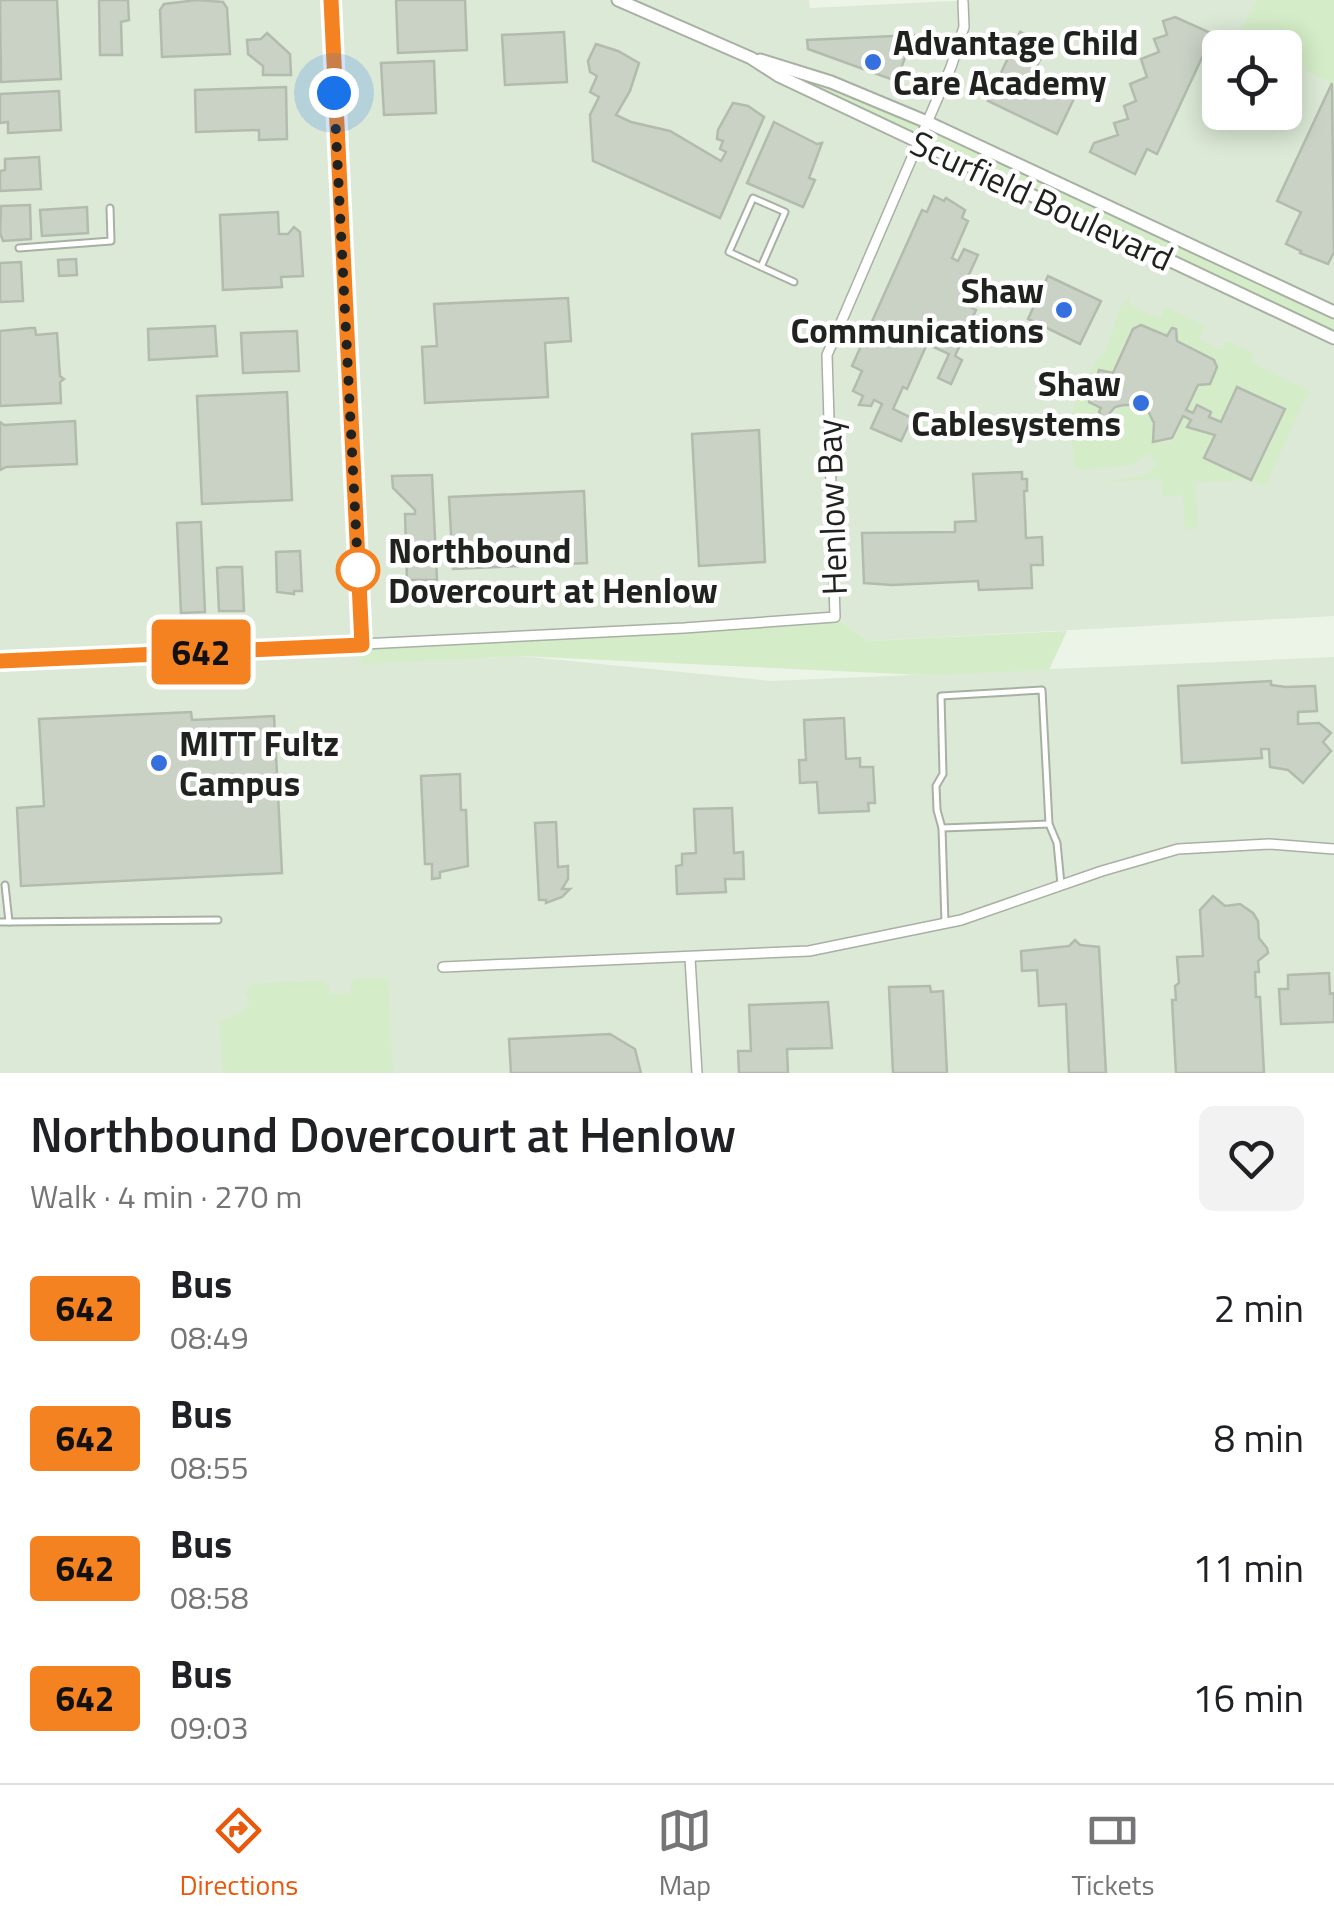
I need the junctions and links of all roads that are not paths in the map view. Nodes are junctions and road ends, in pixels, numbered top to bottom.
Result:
1 (331, 0) edge
2 (618, 0) edge
3 (963, 2) edge
4 (752, 58) junction
5 (927, 122) junction
6 (918, 142) junction
7 (110, 208) dead end
8 (18, 248) dead end
9 (761, 266) junction
10 (794, 282) dead end
11 (1334, 312) edge
12 (1334, 338) edge
13 (362, 645) junction
14 (0, 662) edge
15 (1049, 824) junction
16 (942, 828) junction
17 (1334, 849) edge
18 (5, 885) dead end
19 (1061, 885) junction
20 (218, 920) dead end
21 (0, 922) edge
22 (9, 922) junction
23 (945, 923) junction
24 (690, 958) junction
25 (444, 967) dead end
26 (696, 1073) edge

1 - 13 street
2 - 4 street, Scurfield Boulevard
3 - 5 street, Henlow Bay
4 - 5 street, Scurfield Boulevard
4 - 6 street, Scurfield Boulevard
5 - 6 street, Henlow Bay
5 - 11 street, Scurfield Boulevard
6 - 12 street, Scurfield Boulevard
6 - 13 street, Henlow Bay
7 - 8 lane
9 - 9 lane
9 - 10 lane
13 - 14 street, Henlow Bay
15 - 16 lane
15 - 16 lane
15 - 19 lane
16 - 23 lane
17 - 19 street
18 - 22 lane
19 - 23 street
20 - 22 lane
21 - 22 lane
23 - 24 street
24 - 25 street
24 - 26 street

